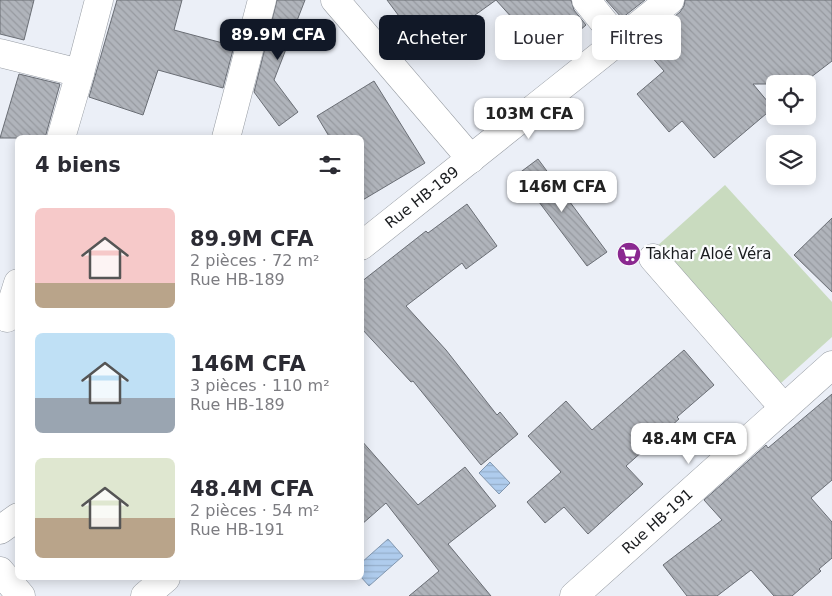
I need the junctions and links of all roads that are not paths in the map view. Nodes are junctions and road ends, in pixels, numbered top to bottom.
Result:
1 (99, 0) edge
2 (262, 0) edge
3 (335, 0) edge
4 (586, 0) edge
5 (670, 0) edge
6 (598, 15) edge
7 (651, 15) edge
8 (0, 53) edge
9 (595, 60) edge
10 (80, 73) junction
11 (62, 135) edge
12 (227, 135) edge
13 (471, 159) junction
14 (364, 244) edge
15 (653, 258) dead end
16 (15, 294) edge
17 (8, 318) edge
18 (832, 365) edge
19 (784, 408) junction
20 (15, 519) edge
21 (0, 530) edge
22 (0, 571) edge
23 (164, 580) edge
24 (21, 596) edge
25 (145, 596) edge
26 (574, 596) edge

1 - 10 street
2 - 12 street
3 - 13 street
4 - 6 street
5 - 7 street, Rue HB-189
8 - 10 street
9 - 13 street, Rue HB-189
10 - 11 street
13 - 14 street, Rue HB-189
15 - 19 street
16 - 17 street
18 - 19 street, Rue HB-191
19 - 26 street, Rue HB-191
20 - 21 street
22 - 24 street
23 - 25 street

